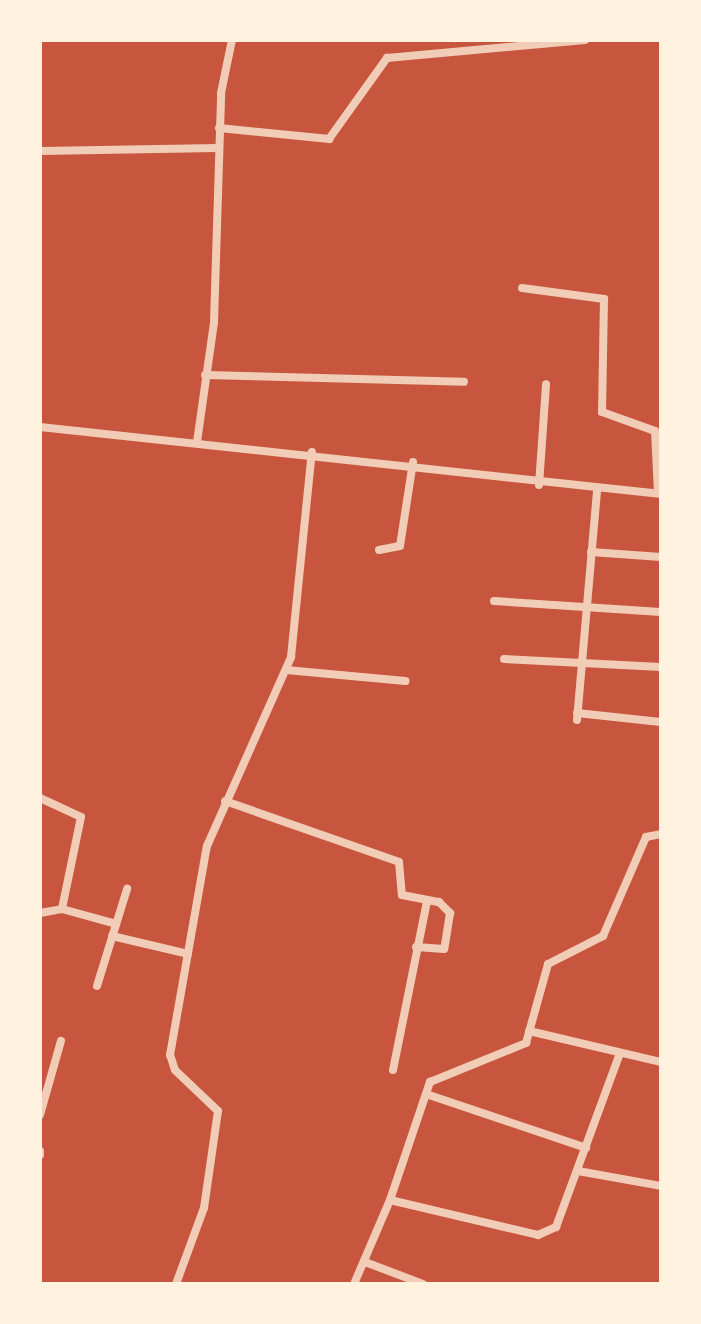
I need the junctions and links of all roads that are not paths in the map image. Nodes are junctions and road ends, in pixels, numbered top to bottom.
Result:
1 (232, 40) edge
2 (585, 40) edge
3 (219, 128) junction
4 (217, 148) junction
5 (40, 151) edge
6 (522, 288) dead end
7 (205, 375) junction
8 (464, 382) dead end
9 (546, 384) dead end
10 (40, 427) edge
11 (197, 442) junction
12 (312, 452) junction
13 (413, 462) junction
14 (539, 485) junction
15 (597, 491) junction
16 (660, 494) edge
17 (379, 550) dead end
18 (591, 552) junction
19 (661, 557) edge
20 (494, 601) dead end
21 (586, 606) junction
22 (661, 612) edge
23 (504, 659) dead end
24 (582, 663) junction
25 (661, 667) edge
26 (286, 670) junction
27 (405, 681) dead end
28 (661, 722) edge
29 (40, 798) edge
30 (225, 801) junction
31 (661, 834) edge
32 (127, 889) dead end
33 (427, 901) junction
34 (62, 909) junction
35 (40, 913) edge
36 (116, 924) junction
37 (112, 936) junction
38 (416, 947) junction
39 (188, 954) junction
40 (97, 986) dead end
41 (529, 1031) junction
42 (61, 1041) dead end
43 (620, 1053) junction
44 (661, 1062) edge
45 (393, 1070) dead end
46 (426, 1094) junction
47 (40, 1115) edge
48 (586, 1148) junction
49 (578, 1171) junction
50 (661, 1186) edge
51 (390, 1200) junction
52 (365, 1262) junction
53 (176, 1284) edge
54 (354, 1284) edge
55 (423, 1284) edge

1 - 3 street
2 - 3 street
3 - 4 street
4 - 5 street
4 - 7 street
6 - 16 street
7 - 8 street
7 - 11 street
9 - 14 street
10 - 11 street
11 - 12 street
12 - 13 street
12 - 26 street
13 - 14 street
13 - 17 street
14 - 15 street
15 - 16 street
15 - 18 street
18 - 19 street
18 - 21 street
20 - 21 street
21 - 22 street
21 - 24 street
23 - 24 street
24 - 25 street
24 - 28 street
26 - 27 street
26 - 30 street
29 - 34 street
30 - 33 street
30 - 39 street
31 - 41 street
32 - 36 street
33 - 38 street
33 - 38 street
34 - 35 street
34 - 36 street
36 - 37 street
37 - 39 street
37 - 40 street
38 - 45 street
39 - 53 street
41 - 43 street
41 - 46 street
42 - 47 street
43 - 44 street
43 - 48 street
46 - 48 street
46 - 51 street
48 - 49 street
49 - 50 street
49 - 51 street
51 - 52 street
52 - 54 street
52 - 55 street

